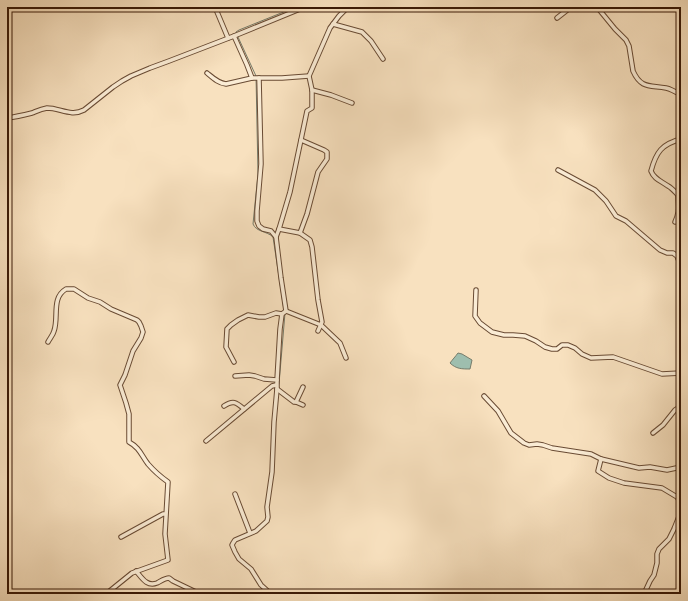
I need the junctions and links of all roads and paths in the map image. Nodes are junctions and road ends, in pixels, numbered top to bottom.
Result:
1 (216, 7) edge
2 (305, 7) edge
3 (348, 7) edge
4 (571, 7) edge
5 (597, 7) edge
6 (557, 18) dead end
7 (333, 24) junction
8 (236, 35) junction
9 (228, 38) junction
10 (383, 59) dead end
11 (207, 73) dead end
12 (309, 76) junction
13 (256, 78) junction
14 (312, 90) junction
15 (681, 95) edge
16 (352, 103) dead end
17 (7, 118) edge
18 (681, 139) edge
19 (301, 140) junction
20 (558, 170) dead end
21 (680, 176) dead end
22 (678, 195) junction
23 (675, 222) dead end
24 (280, 229) junction
25 (300, 233) junction
26 (276, 237) junction
27 (681, 254) edge
28 (677, 256) junction
29 (681, 261) edge
30 (476, 290) dead end
31 (284, 312) junction
32 (321, 326) junction
33 (318, 331) dead end
34 (48, 342) dead end
35 (346, 358) dead end
36 (234, 362) dead end
37 (681, 373) edge
38 (235, 376) dead end
39 (276, 382) junction
40 (303, 388) dead end
41 (277, 389) junction
42 (484, 396) dead end
43 (296, 402) junction
44 (303, 405) dead end
45 (224, 406) dead end
46 (681, 406) edge
47 (244, 409) junction
48 (653, 433) dead end
49 (206, 441) dead end
50 (601, 459) junction
51 (681, 468) edge
52 (235, 494) dead end
53 (680, 499) edge
54 (166, 514) junction
55 (250, 533) junction
56 (122, 537) dead end
57 (136, 571) junction
58 (224, 592) dead end
59 (106, 594) edge
60 (198, 594) edge
61 (271, 594) edge
62 (644, 594) edge

1 - 9 street
2 - 8 street
3 - 7 street
4 - 6 street
5 - 15 street
7 - 10 street
7 - 12 street
8 - 9 street
8 - 13 street
9 - 17 street
11 - 13 street
12 - 13 street
12 - 14 street
13 - 26 street
14 - 16 street
14 - 19 street
18 - 22 street
19 - 24 street
19 - 25 street
20 - 28 street
21 - 22 street
22 - 23 street
24 - 25 street
24 - 26 street
25 - 32 street
26 - 31 street
27 - 28 street
28 - 29 street
30 - 37 street
31 - 32 street
31 - 36 street
31 - 39 street
32 - 33 street
32 - 35 street
34 - 54 street
38 - 39 street
39 - 41 street
39 - 47 street
40 - 43 street
41 - 43 street
41 - 55 street
42 - 50 street
43 - 44 street
45 - 47 street
46 - 48 street
47 - 49 street
50 - 51 street
50 - 53 street
52 - 55 street
53 - 62 street
54 - 56 street
54 - 57 street
55 - 61 street
57 - 59 street
57 - 60 street
58 - 60 street

